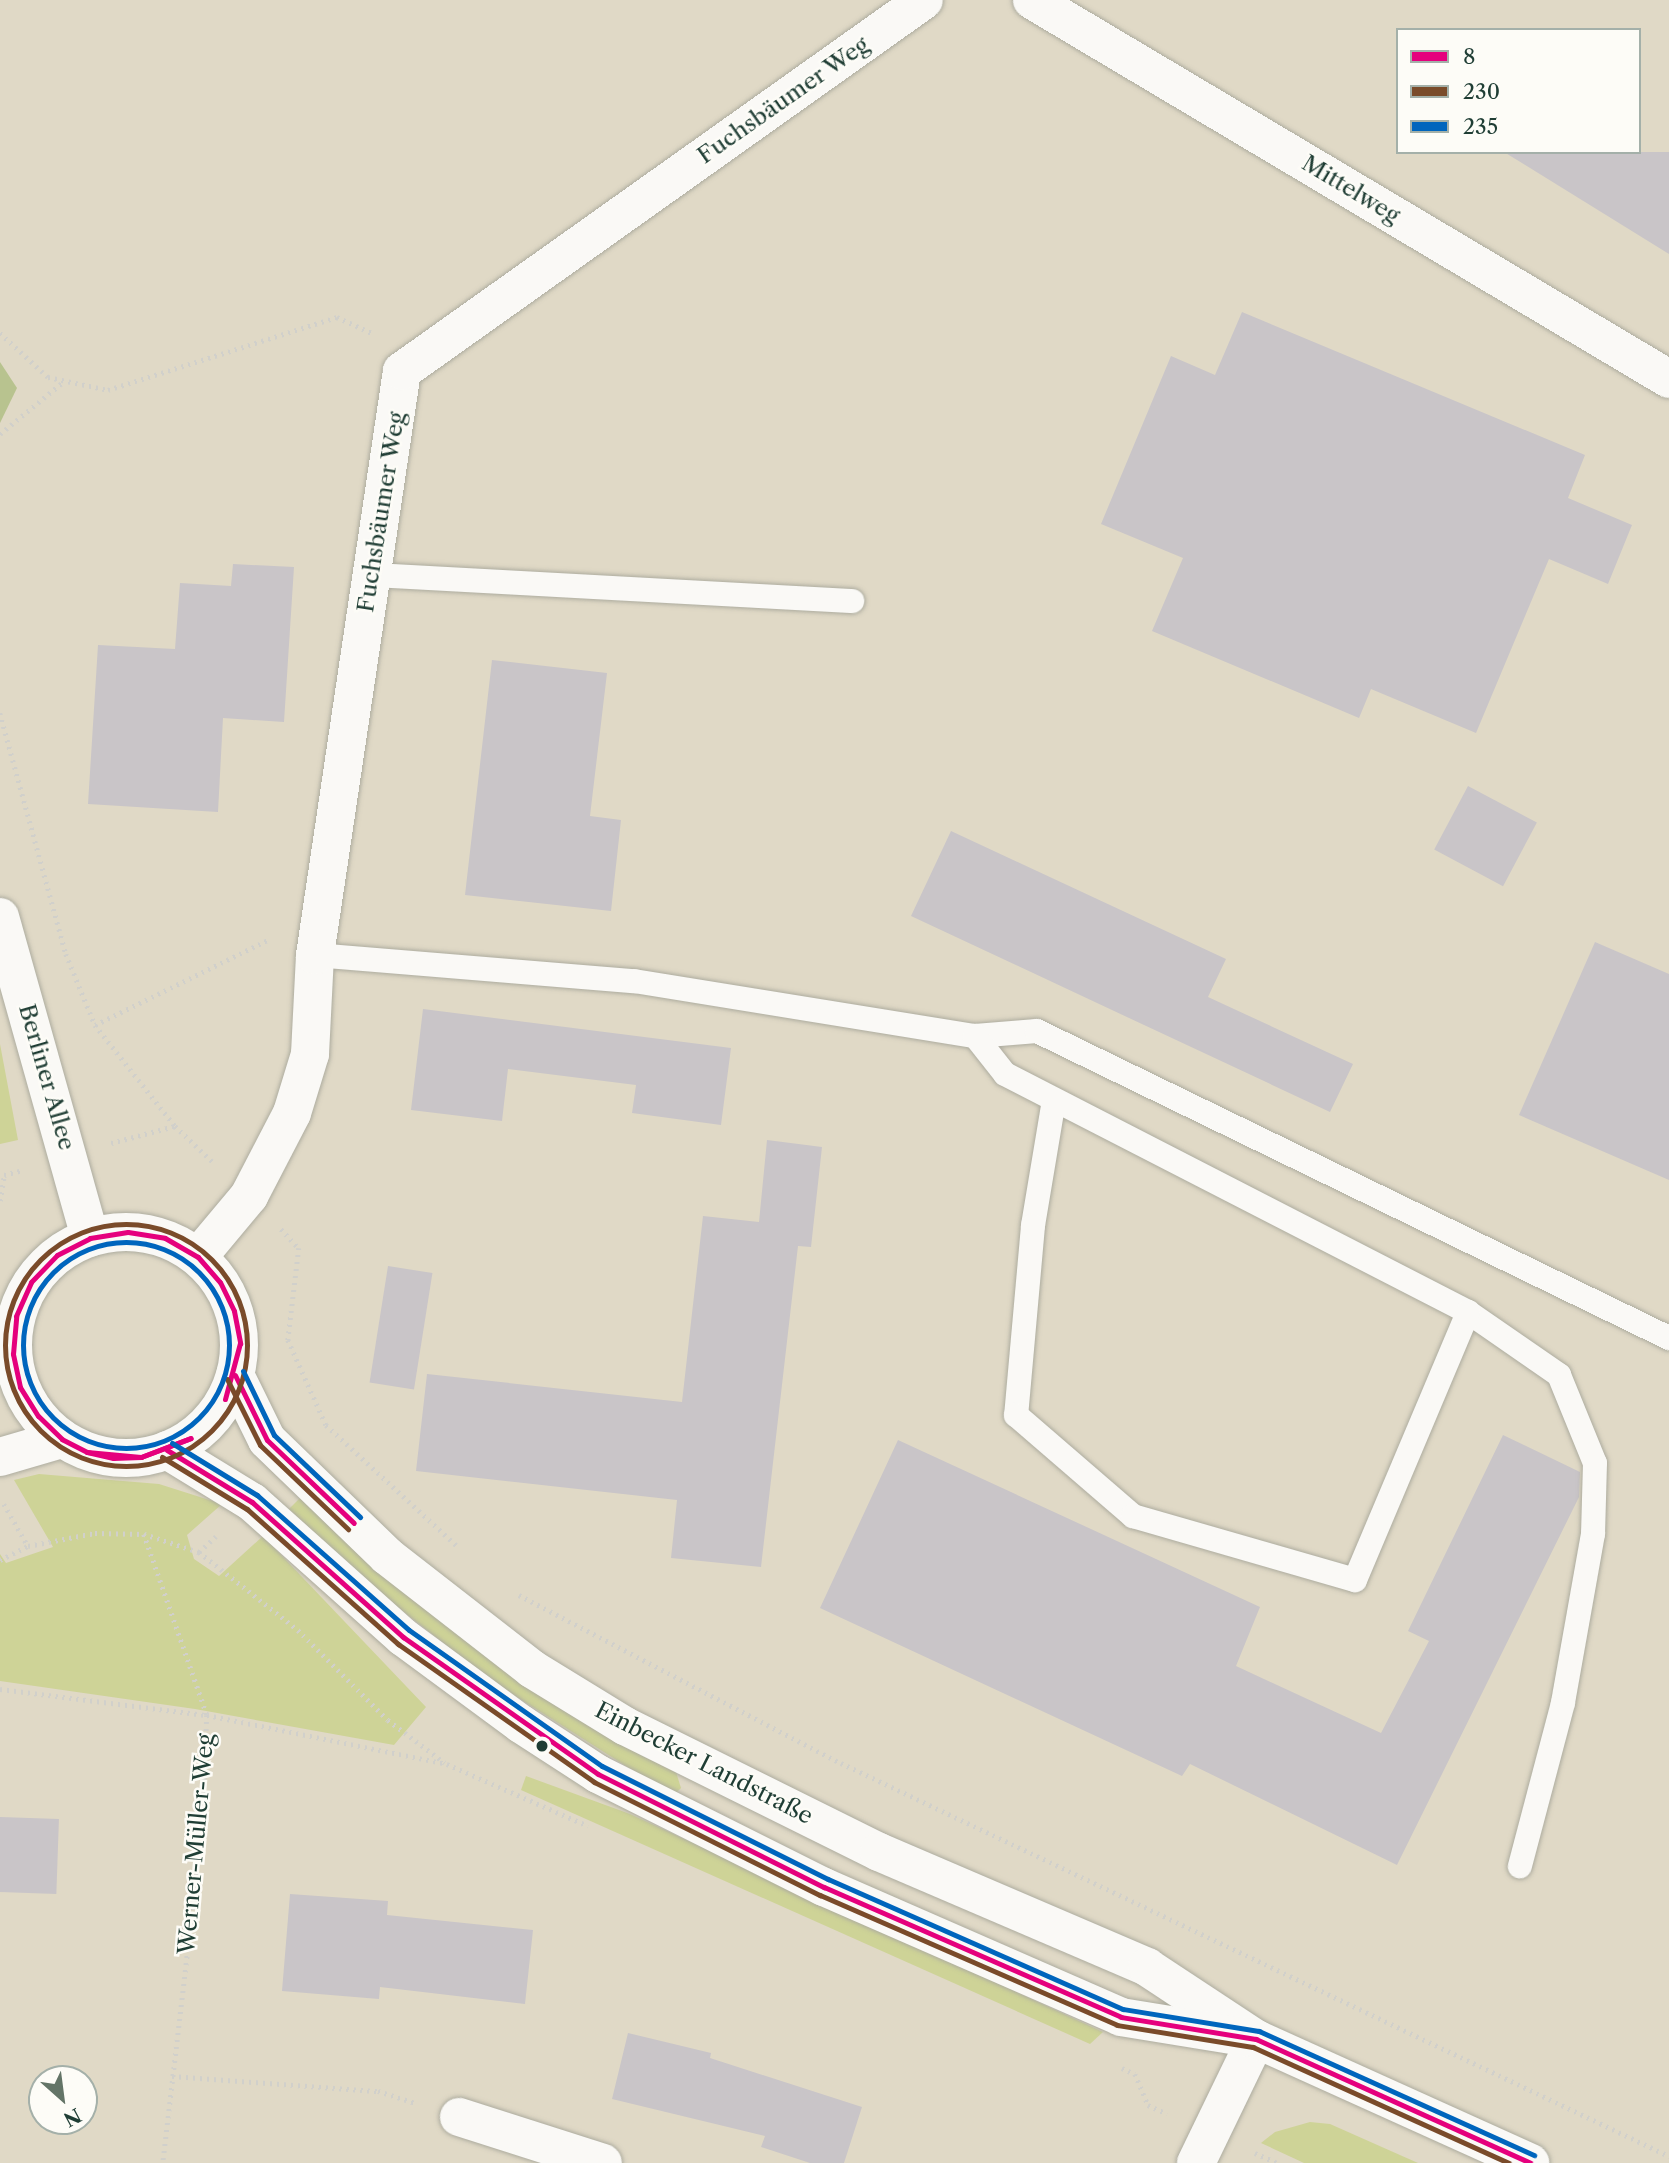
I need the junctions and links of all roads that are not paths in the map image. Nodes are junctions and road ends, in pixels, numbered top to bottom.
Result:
1 (924, 0) edge
2 (1032, 0) edge
3 (1669, 379) edge
4 (372, 575) junction
5 (852, 601) dead end
6 (0, 917) edge
7 (315, 955) junction
8 (975, 1036) junction
9 (1054, 1100) junction
10 (90, 1238) junction
11 (198, 1257) junction
12 (1468, 1312) junction
13 (1669, 1338) edge
14 (6, 1363) edge
15 (235, 1375) junction
16 (62, 1438) junction
17 (167, 1451) junction
18 (0, 1457) edge
19 (1520, 1866) dead end
20 (1256, 2039) junction
21 (459, 2117) road end
22 (1203, 2148) edge
23 (603, 2163) edge
24 (1530, 2163) edge

1 - 4 main road, Fuchsbäumer Weg
2 - 3 main road, Mittelweg
4 - 5 lane
4 - 7 main road, Fuchsbäumer Weg
6 - 10 main road, Berliner Allee
7 - 8 lane
7 - 11 main road, Fuchsbäumer Weg
8 - 9 lane
8 - 13 lane
9 - 12 lane
9 - 12 lane
10 - 11 main road
10 - 14 main road
11 - 15 main road
12 - 19 lane
14 - 16 main road
15 - 17 main road
15 - 20 main road, Einbecker Landstraße
16 - 17 main road
16 - 18 main road
17 - 20 main road, Einbecker Landstraße
20 - 22 main road
20 - 24 main road, Einbecker Landstraße
21 - 23 main road

